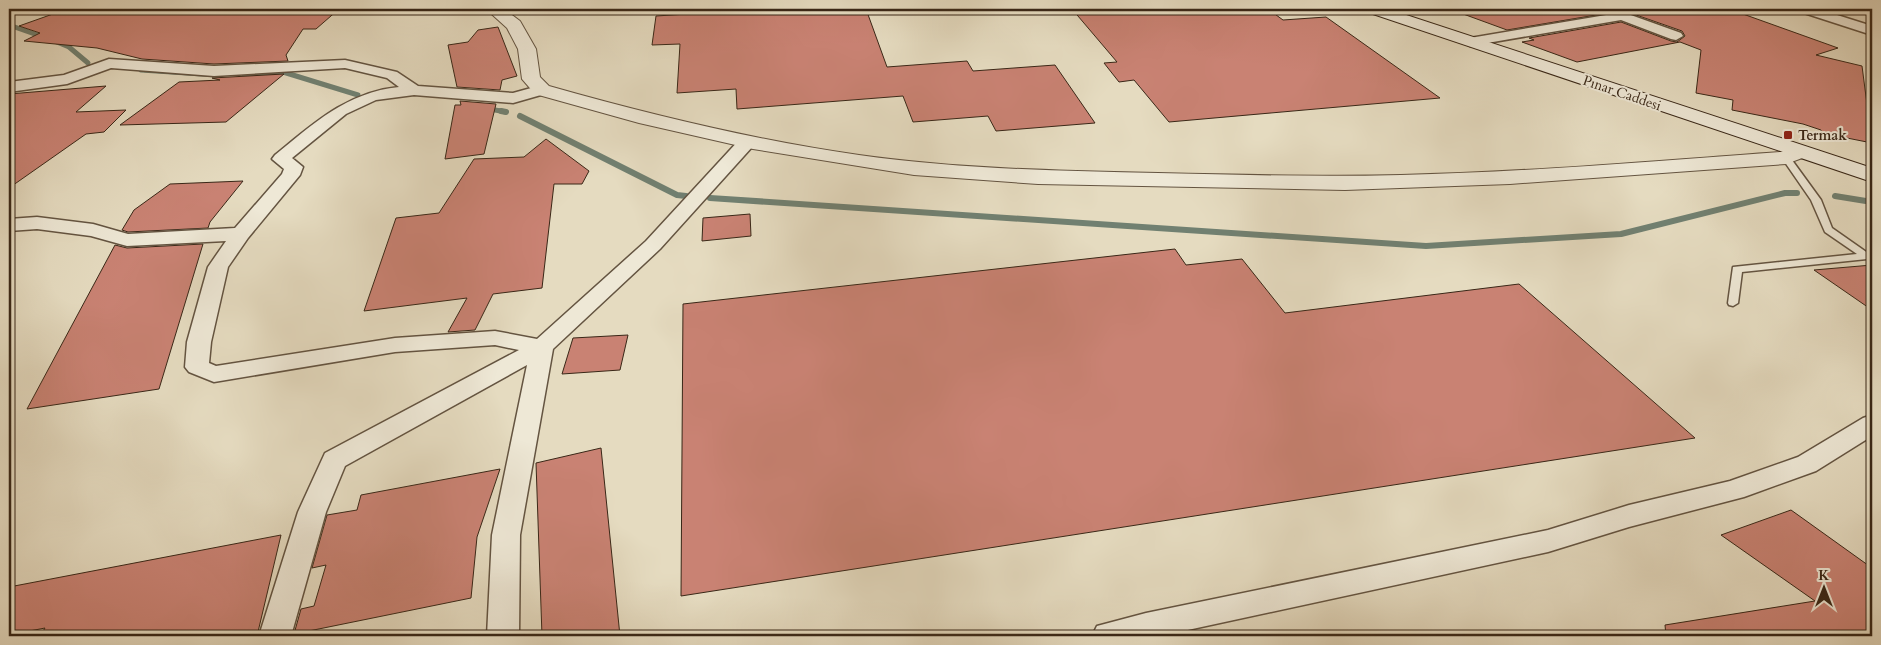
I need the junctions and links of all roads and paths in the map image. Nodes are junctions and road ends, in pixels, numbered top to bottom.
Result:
1 (494, 9) edge
2 (1373, 9) edge
3 (1603, 9) edge
4 (1806, 9) edge
5 (1622, 16) junction
6 (1872, 32) edge
7 (1676, 36) dead end
8 (1470, 42) junction
9 (9, 87) edge
10 (414, 90) junction
11 (542, 90) junction
12 (748, 142) junction
13 (1791, 155) junction
14 (1872, 175) edge
15 (9, 225) edge
16 (241, 234) junction
17 (1734, 303) dead end
18 (542, 347) junction
19 (1872, 424) edge
20 (275, 636) edge
21 (503, 636) edge
22 (1108, 636) edge

1 - 11 street
2 - 8 street, Pınar Caddesi
3 - 5 street
4 - 6 street
5 - 7 street
5 - 8 street
8 - 13 street, Pınar Caddesi
9 - 10 street
10 - 11 street
10 - 16 street
11 - 12 street
12 - 13 street
12 - 18 street
13 - 14 street, Pınar Caddesi
13 - 17 lane
15 - 16 street
16 - 18 street
18 - 20 street
18 - 21 street
19 - 22 street

